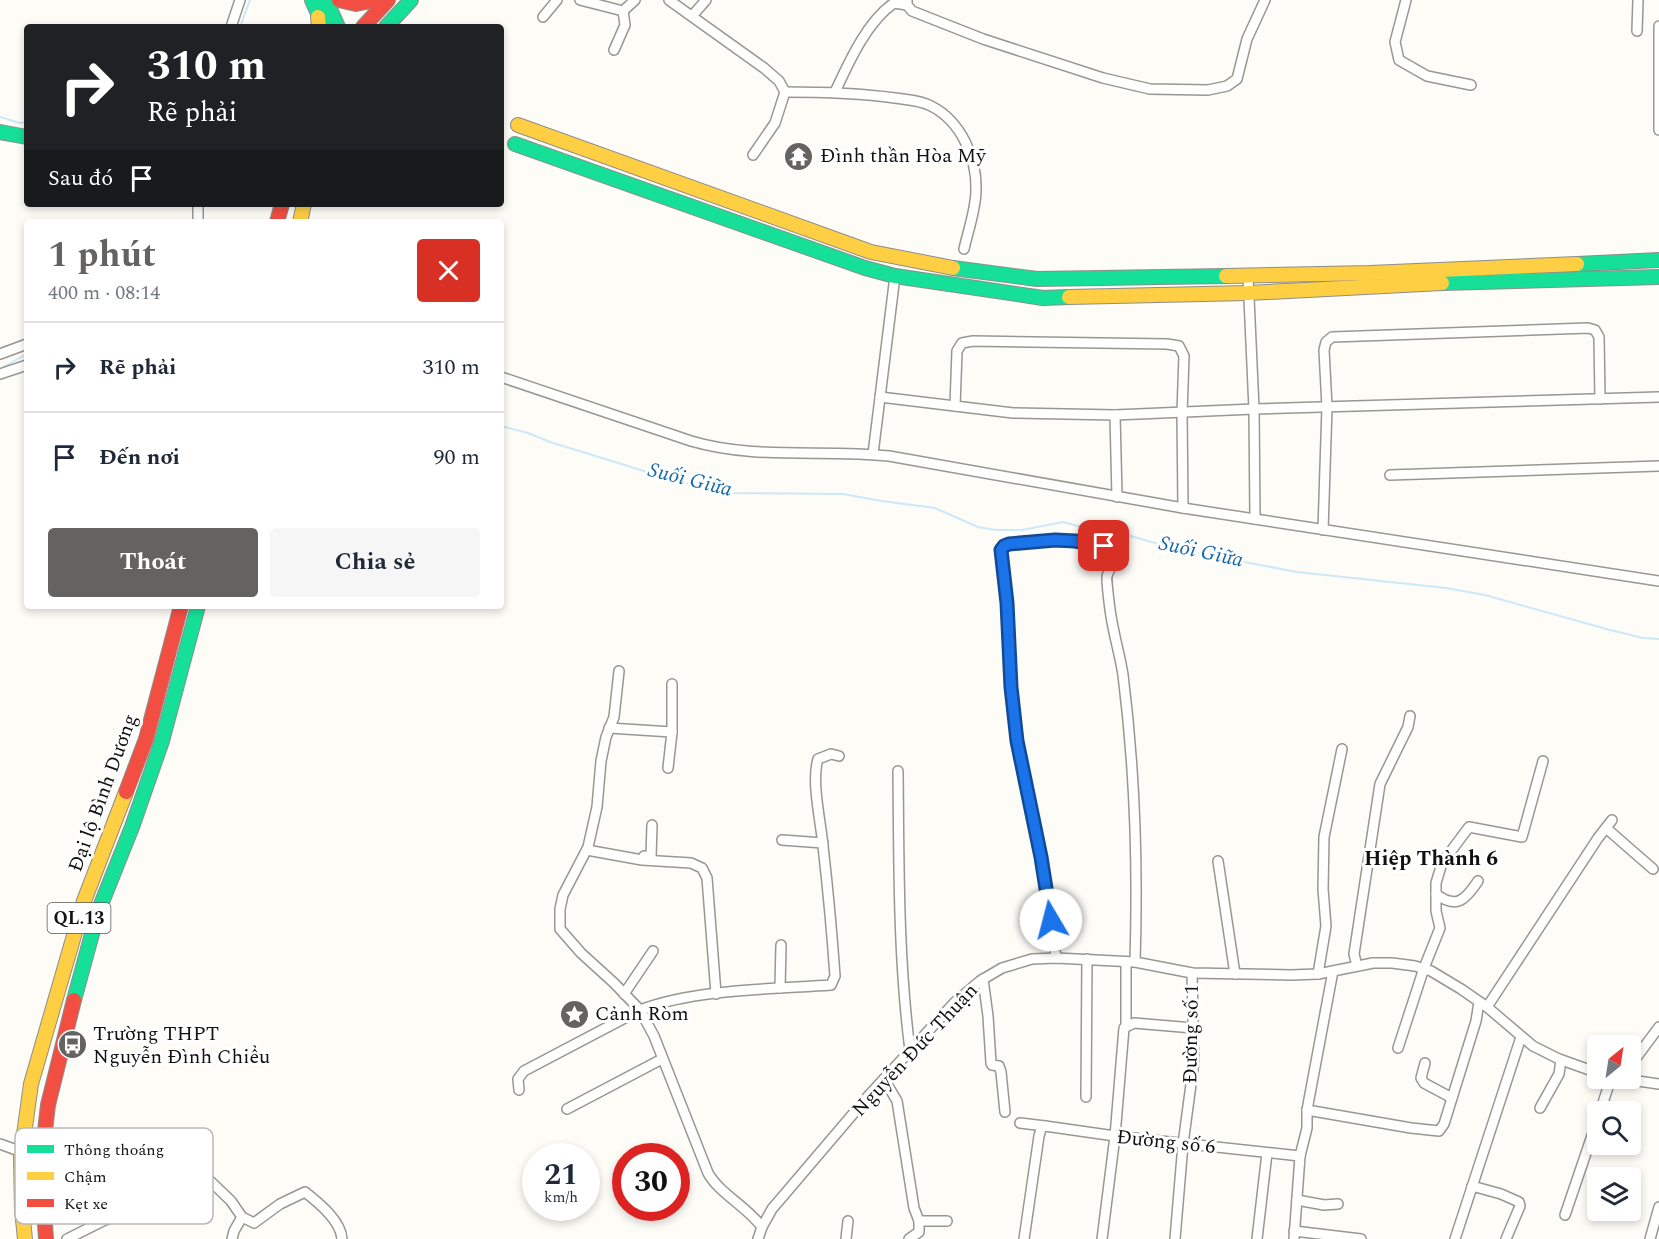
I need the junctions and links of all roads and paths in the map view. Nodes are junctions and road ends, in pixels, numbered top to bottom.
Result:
1 (240, 0) edge
2 (312, 0) edge
3 (326, 0) edge
4 (339, 0) edge
5 (376, 0) edge
6 (388, 0) edge
7 (411, 0) edge
8 (557, 0) edge
9 (579, 0) edge
10 (635, 0) edge
11 (669, 0) edge
12 (706, 0) edge
13 (1265, 0) edge
14 (1406, 0) edge
15 (1638, 0) edge
16 (907, 3) edge
17 (623, 11) junction
18 (692, 16) junction
19 (543, 17) dead end
20 (232, 24) edge
21 (320, 24) edge
22 (337, 24) edge
23 (365, 24) edge
24 (389, 24) edge
25 (1659, 26) edge
26 (1637, 31) dead end
27 (614, 50) dead end
28 (1471, 85) dead end
29 (785, 92) junction
30 (835, 92) junction
31 (518, 125) dead end
32 (1659, 130) edge
33 (0, 132) edge
34 (24, 136) edge
35 (515, 144) dead end
36 (753, 155) dead end
37 (964, 249) dead end
38 (1659, 260) edge
39 (895, 276) junction
40 (1248, 276) junction
41 (1659, 277) edge
42 (1248, 293) junction
43 (24, 345) edge
44 (1, 355) edge
45 (24, 366) edge
46 (6, 372) edge
47 (504, 378) edge
48 (880, 397) junction
49 (1659, 397) edge
50 (1600, 399) junction
51 (955, 406) junction
52 (1327, 406) junction
53 (1254, 409) junction
54 (1182, 413) junction
55 (1115, 415) junction
56 (873, 454) junction
57 (1659, 466) edge
58 (1389, 475) dead end
59 (1117, 497) junction
60 (1183, 508) junction
61 (1255, 519) junction
62 (1323, 530) junction
63 (1659, 582) edge
64 (180, 609) edge
65 (197, 609) edge
66 (619, 671) dead end
67 (672, 684) dead end
68 (1410, 716) dead end
69 (609, 728) junction
70 (672, 732) junction
71 (1342, 749) dead end
72 (840, 756) dead end
73 (1543, 761) dead end
74 (668, 768) dead end
75 (898, 771) dead end
76 (1612, 820) dead end
77 (652, 825) dead end
78 (1606, 828) junction
79 (782, 840) dead end
80 (823, 843) junction
81 (587, 849) junction
82 (1218, 861) dead end
83 (1653, 869) dead end
84 (1478, 881) dead end
85 (1436, 894) junction
86 (781, 945) dead end
87 (653, 951) dead end
88 (1056, 958) junction
89 (1087, 959) junction
90 (1130, 962) junction
91 (1357, 966) junction
92 (1424, 968) junction
93 (1333, 971) junction
94 (1192, 973) junction
95 (1235, 974) junction
96 (1318, 974) junction
97 (983, 979) junction
98 (780, 988) junction
99 (624, 994) junction
100 (716, 994) junction
101 (1483, 1004) junction
102 (640, 1010) junction
103 (1126, 1026) junction
104 (1659, 1027) edge
105 (1193, 1028) junction
106 (1521, 1037) junction
107 (1398, 1048) dead end
108 (910, 1050) junction
109 (1641, 1051) edge
110 (662, 1059) junction
111 (1562, 1060) junction
112 (1425, 1063) dead end
113 (1587, 1069) edge
114 (884, 1079) junction
115 (1641, 1082) edge
116 (1659, 1084) edge
117 (519, 1090) dead end
118 (1086, 1097) dead end
119 (1452, 1098) junction
120 (1540, 1108) dead end
121 (567, 1109) dead end
122 (1306, 1110) junction
123 (1005, 1112) dead end
124 (1020, 1123) dead end
125 (1045, 1126) junction
126 (25, 1128) edge
127 (45, 1128) edge
128 (1115, 1136) junction
129 (0, 1144) edge
130 (1183, 1144) junction
131 (15, 1149) edge
132 (1587, 1150) edge
133 (1267, 1153) junction
134 (1300, 1156) junction
135 (213, 1184) edge
136 (1473, 1185) junction
137 (1297, 1200) junction
138 (1338, 1204) dead end
139 (1659, 1207) edge
140 (1565, 1215) dead end
141 (242, 1217) junction
142 (848, 1221) dead end
143 (919, 1221) junction
144 (947, 1221) dead end
145 (22, 1224) edge
146 (45, 1224) edge
147 (97, 1224) edge
148 (762, 1227) junction
149 (1294, 1235) edge
150 (24, 1239) edge
151 (46, 1239) edge
152 (67, 1239) edge
153 (232, 1239) edge
154 (342, 1239) edge
155 (758, 1239) edge
156 (846, 1239) edge
157 (909, 1239) edge
158 (1024, 1239) edge
159 (1102, 1239) edge
160 (1175, 1239) edge
161 (1257, 1239) edge
162 (1361, 1239) edge
163 (1455, 1239) edge
164 (1506, 1239) edge
165 (1650, 1239) edge

1 - 20 street
2 - 21 main road
3 - 22 main road
4 - 5 main road
6 - 23 main road
7 - 24 main road
8 - 19 street
9 - 17 street
10 - 17 street
11 - 18 street
12 - 18 street
13 - 16 street
14 - 28 street
15 - 26 street
16 - 30 street
17 - 27 street
18 - 29 street
25 - 32 street
29 - 30 street
29 - 36 street
30 - 37 street
31 - 40 main road
33 - 34 main road
35 - 39 main road
38 - 40 main road
39 - 42 main road
39 - 48 street
40 - 42 street
41 - 42 main road
42 - 53 street
43 - 44 street
44 - 46 street
45 - 46 street
47 - 56 street
48 - 51 street
48 - 56 street
49 - 50 street
50 - 52 street
50 - 52 street
51 - 54 street
51 - 55 street
52 - 53 street
52 - 62 street
53 - 54 street
53 - 61 street
54 - 55 street
54 - 60 street
55 - 59 street
56 - 59 street
57 - 58 street
59 - 60 street
60 - 61 street
61 - 62 street
62 - 63 street
64 - 126 main road, Đại lộ Bình Dương / QL.13
65 - 127 main road, Đại lộ Bình Dương / QL.13
66 - 69 street
67 - 70 street
68 - 91 street
69 - 70 street
69 - 81 street
70 - 74 street
71 - 96 street
72 - 80 street
73 - 85 street
75 - 108 street
76 - 78 street
77 - 81 street
78 - 83 street
78 - 101 street
79 - 80 street
80 - 98 street
81 - 99 street
81 - 100 street
82 - 95 street
84 - 85 street
85 - 92 street
86 - 98 street
87 - 99 street
88 - 89 street, Nguyễn Đức Thuận
88 - 90 street
88 - 97 street, Nguyễn Đức Thuận
89 - 90 street, Nguyễn Đức Thuận
89 - 118 street
90 - 94 street, Nguyễn Đức Thuận
90 - 103 street
91 - 92 street, Nguyễn Đức Thuận
91 - 93 street, Nguyễn Đức Thuận
92 - 101 street, Nguyễn Đức Thuận
92 - 107 street
93 - 96 street, Nguyễn Đức Thuận
93 - 122 street
94 - 95 street, Nguyễn Đức Thuận
94 - 105 street, Đường số 1
95 - 96 street, Nguyễn Đức Thuận
97 - 108 street, Nguyễn Đức Thuận
97 - 123 street
98 - 100 street
99 - 102 street
100 - 102 street
101 - 106 street, Nguyễn Đức Thuận
101 - 119 street
102 - 110 street
102 - 117 street
103 - 105 street
103 - 128 street
104 - 109 street
105 - 130 street, Đường số 1
106 - 111 street, Nguyễn Đức Thuận
106 - 136 street
108 - 114 street, Nguyễn Đức Thuận
110 - 121 street
110 - 148 street
111 - 113 street, Nguyễn Đức Thuận
111 - 120 street
112 - 119 street
114 - 143 street
114 - 148 street, Nguyễn Đức Thuận
115 - 116 street
119 - 122 street
122 - 134 street
124 - 125 street, Đường số 6
125 - 128 street, Đường số 6
125 - 158 street
128 - 130 street, Đường số 6
128 - 159 street
129 - 131 street
130 - 133 street, Đường số 6
130 - 160 street, Đường số 1
132 - 140 street
133 - 134 street, Đường số 6
133 - 161 street
134 - 137 street
135 - 141 street
136 - 163 street
136 - 164 street
137 - 138 street
137 - 149 street
139 - 165 street
141 - 153 street
141 - 154 street
142 - 156 street
143 - 144 street
143 - 157 street
145 - 150 main road, Đại lộ Bình Dương / QL.13
146 - 151 main road, Đại lộ Bình Dương / QL.13
147 - 152 street
148 - 155 street, Nguyễn Đức Thuận
149 - 162 street

